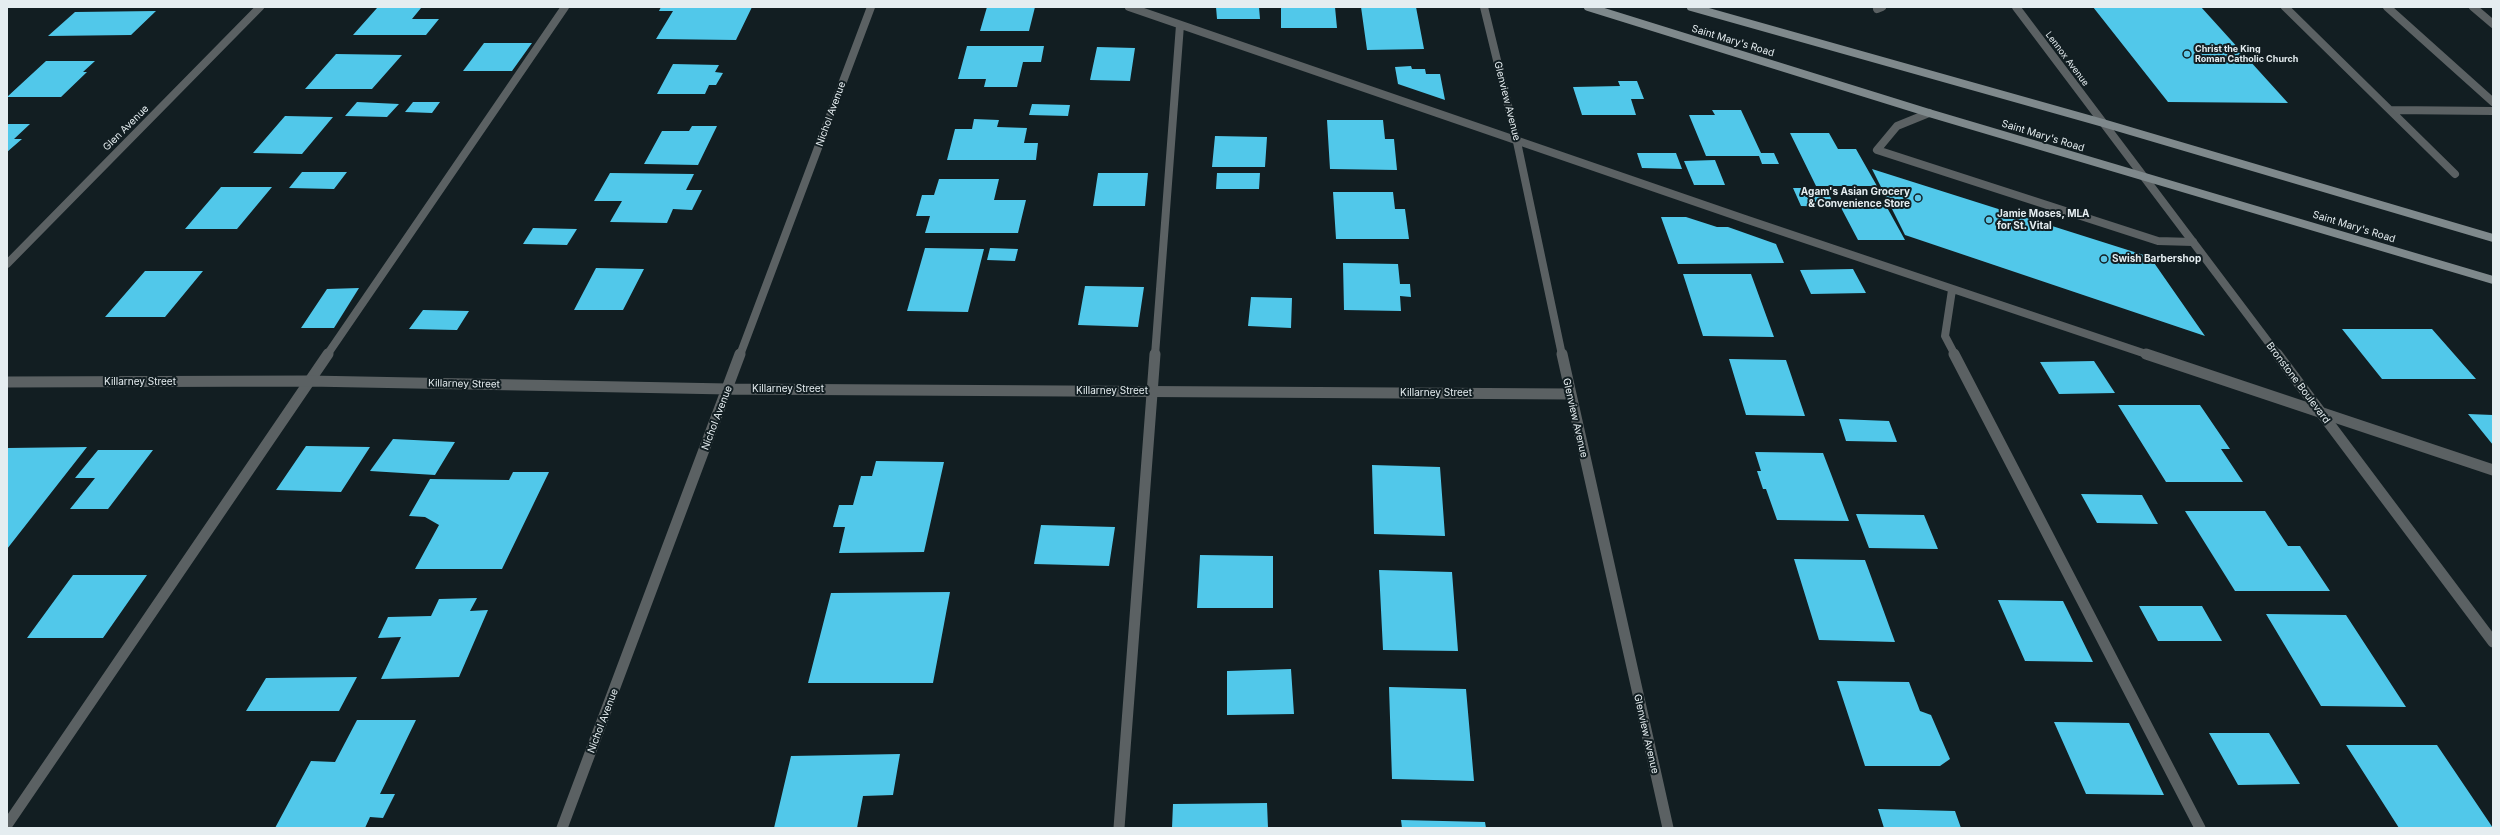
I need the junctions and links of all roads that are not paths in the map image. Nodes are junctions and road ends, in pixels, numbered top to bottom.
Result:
1 (260, 7) edge
2 (565, 7) edge
3 (871, 7) edge
4 (1129, 7) edge
5 (1484, 7) edge
6 (1588, 7) edge
7 (1691, 7) edge
8 (2016, 7) edge
9 (2285, 7) edge
10 (2387, 7) edge
11 (2473, 7) edge
12 (2493, 24) edge
13 (1180, 25) junction
14 (2493, 102) edge
15 (2391, 110) junction
16 (2493, 111) edge
17 (1929, 113) junction
18 (2103, 123) junction
19 (1517, 142) junction
20 (2456, 174) dead end
21 (2144, 177) junction
22 (2493, 238) edge
23 (2193, 242) junction
24 (7, 264) edge
25 (2493, 280) edge
26 (1952, 290) junction
27 (309, 381) junction
28 (7, 382) edge
29 (728, 388) junction
30 (1153, 391) junction
31 (1570, 394) junction
32 (2317, 409) junction
33 (2493, 470) edge
34 (2493, 642) edge
35 (7, 825) edge
36 (562, 828) edge
37 (1119, 828) edge
38 (1668, 828) edge
39 (2200, 828) edge

1 - 24 street, Glen Avenue
2 - 27 street
3 - 29 street, Nichol Avenue
4 - 13 street
5 - 19 street, Glenview Avenue
6 - 17 main road, Saint Mary's Road
7 - 18 main road, Saint Mary's Road
8 - 18 street, Lennox Avenue
9 - 15 street
10 - 14 street
11 - 12 street
13 - 19 street
13 - 30 street
15 - 16 street
15 - 20 street
17 - 21 main road, Saint Mary's Road
17 - 23 street
18 - 21 street, Bronstone Boulevard
18 - 22 main road, Saint Mary's Road
19 - 26 street
19 - 31 street, Glenview Avenue
21 - 23 street, Bronstone Boulevard
21 - 25 main road, Saint Mary's Road
23 - 32 street, Bronstone Boulevard
26 - 32 street
26 - 39 street
27 - 28 street, Killarney Street
27 - 29 street, Killarney Street
27 - 35 street
29 - 30 street, Killarney Street
29 - 36 street, Nichol Avenue
30 - 31 street, Killarney Street
30 - 37 street
31 - 38 street, Glenview Avenue
32 - 33 street
32 - 34 street, Bronstone Boulevard

